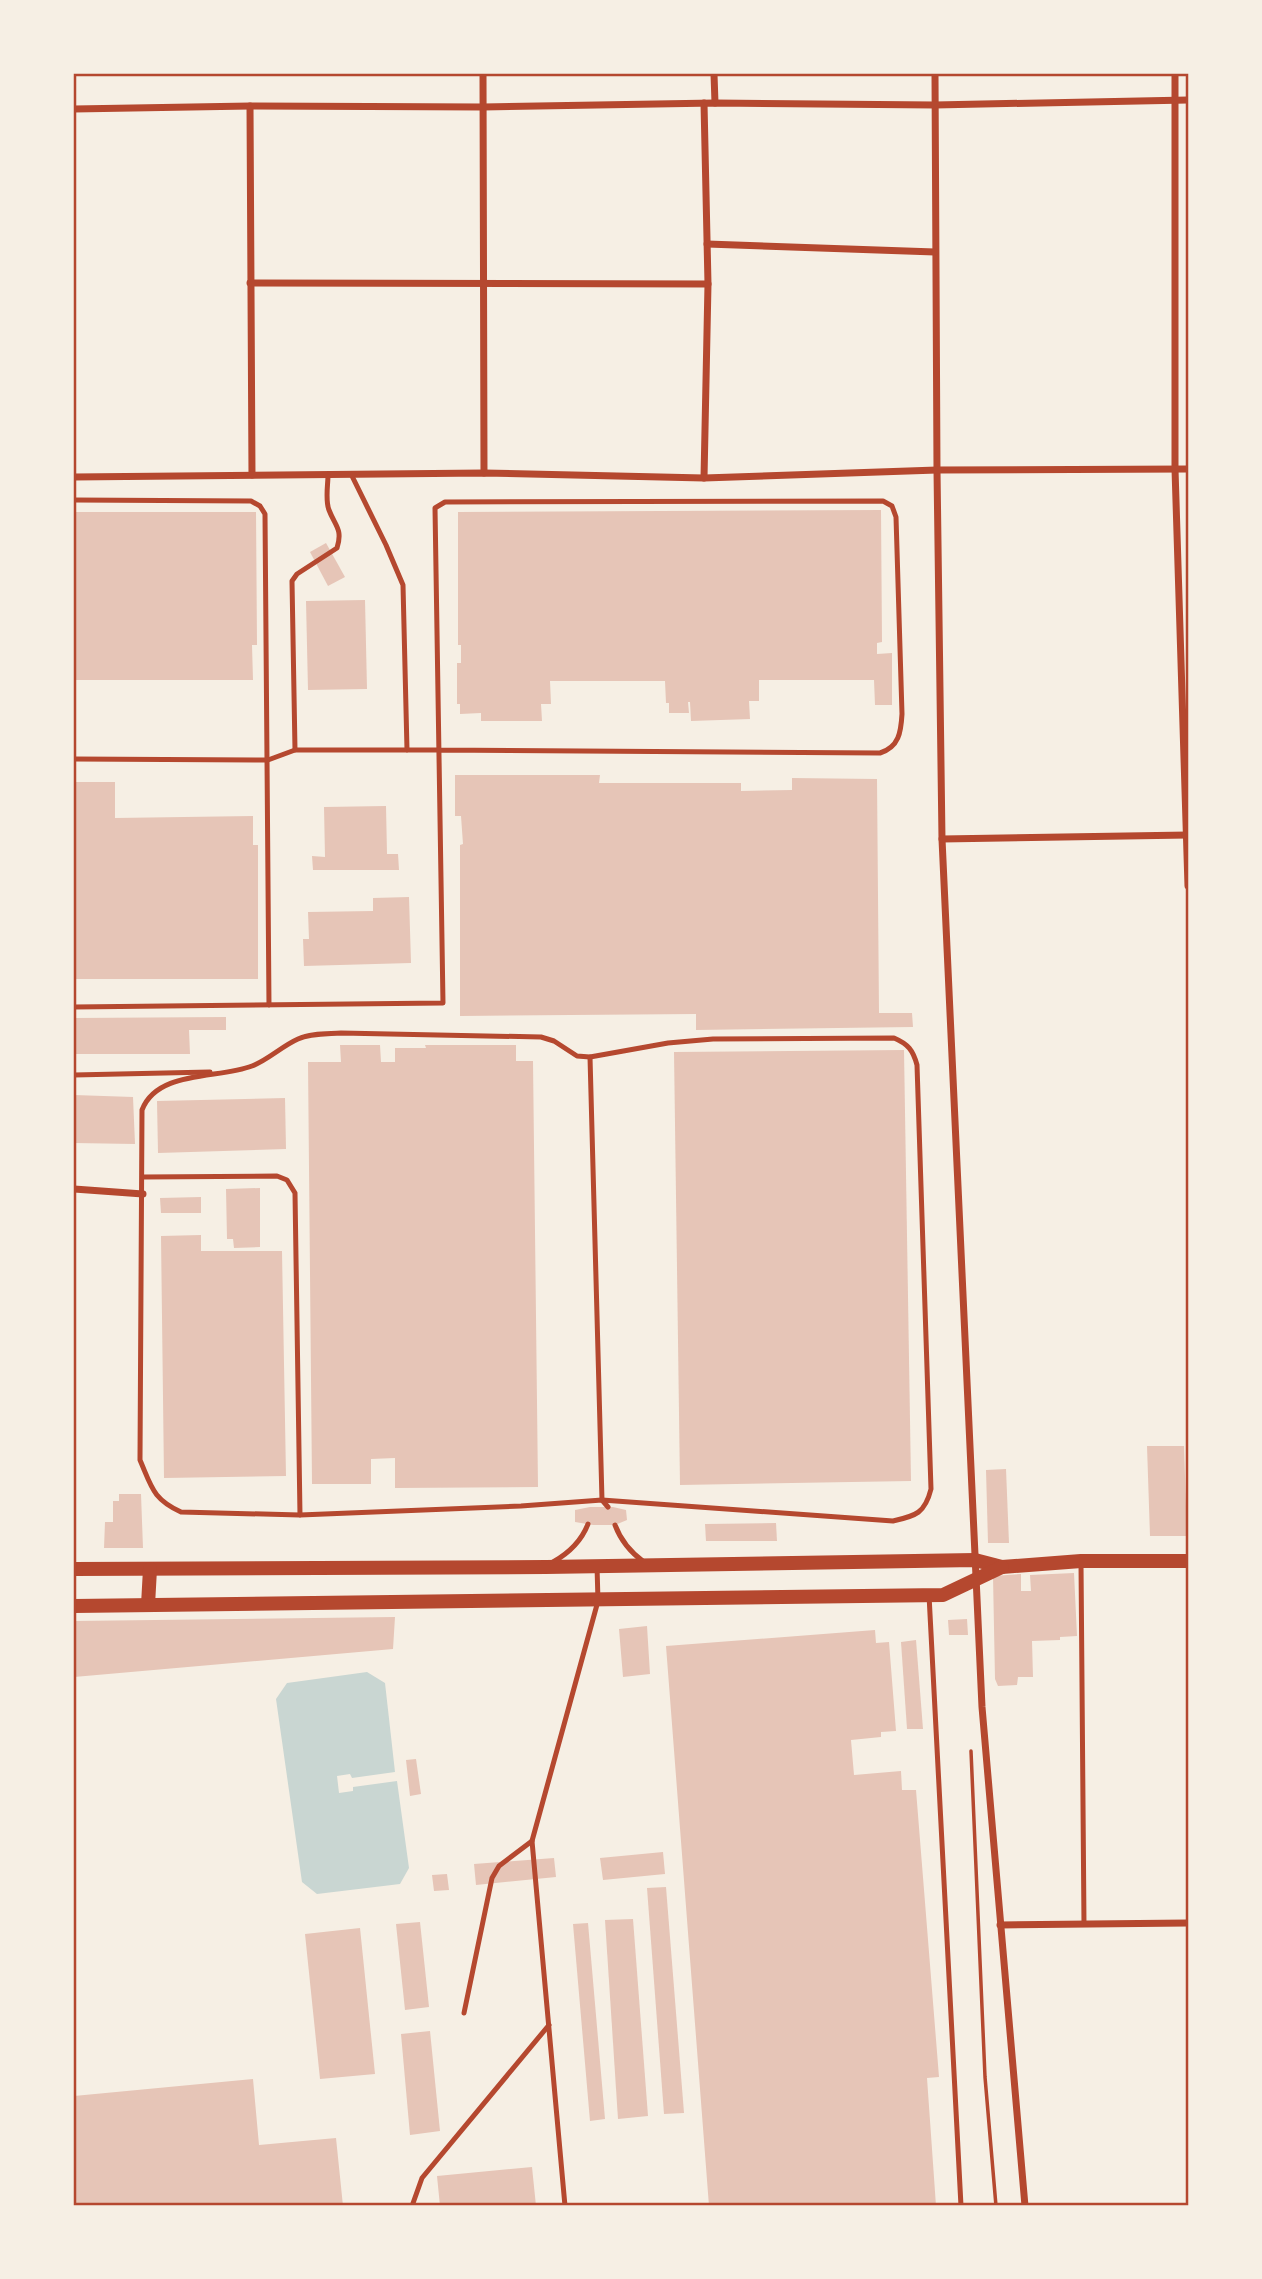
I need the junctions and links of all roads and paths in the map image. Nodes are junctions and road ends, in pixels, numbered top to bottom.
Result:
1 (482, 74) edge
2 (714, 74) edge
3 (935, 74) edge
4 (1175, 74) edge
5 (1175, 100) junction
6 (1188, 100) edge
7 (704, 103) junction
8 (715, 103) junction
9 (935, 105) junction
10 (250, 106) junction
11 (483, 107) junction
12 (74, 110) edge
13 (707, 244) junction
14 (936, 252) junction
15 (250, 283) junction
16 (482, 284) junction
17 (708, 284) junction
18 (1175, 469) junction
19 (1188, 469) edge
20 (937, 470) junction
21 (484, 473) junction
22 (351, 474) junction
23 (252, 475) junction
24 (328, 475) junction
25 (74, 477) edge
26 (704, 478) junction
27 (74, 500) edge
28 (295, 750) junction
29 (407, 750) junction
30 (438, 750) junction
31 (74, 759) edge
32 (268, 760) junction
33 (1188, 835) edge
34 (942, 839) junction
35 (1188, 886) edge
36 (269, 1005) junction
37 (74, 1007) edge
38 (590, 1057) junction
39 (222, 1071) junction
40 (74, 1075) edge
41 (143, 1177) junction
42 (74, 1189) edge
43 (143, 1194) junction
44 (602, 1500) junction
45 (595, 1507) dead end
46 (608, 1507) dead end
47 (300, 1515) junction
48 (587, 1524) dead end
49 (615, 1525) dead end
50 (1081, 1561) junction
51 (1188, 1561) edge
52 (650, 1565) junction
53 (597, 1566) junction
54 (545, 1567) junction
55 (1002, 1567) junction
56 (74, 1569) edge
57 (150, 1569) junction
58 (975, 1571) junction
59 (929, 1595) junction
60 (598, 1601) junction
61 (148, 1605) junction
62 (74, 1606) edge
63 (970, 1742) dead end
64 (532, 1841) junction
65 (1188, 1923) edge
66 (1084, 1924) junction
67 (1000, 1925) junction
68 (464, 2013) dead end
69 (549, 2025) junction
70 (412, 2206) edge
71 (565, 2206) edge
72 (961, 2206) edge
73 (996, 2206) edge
74 (1025, 2206) edge

1 - 11 street
2 - 8 street
3 - 9 street
4 - 5 street
5 - 6 street
5 - 9 street
5 - 18 street
7 - 8 street
7 - 11 street
7 - 13 street
8 - 9 street
9 - 14 street
10 - 11 street
10 - 12 street
10 - 15 street
11 - 16 street
13 - 14 street
13 - 17 street
14 - 20 street
15 - 16 street
15 - 23 street
16 - 17 street
16 - 21 street
17 - 26 street
18 - 19 street
18 - 20 street
18 - 33 street
20 - 26 street
20 - 34 street
21 - 22 street
21 - 26 street
22 - 24 street
22 - 29 lane
23 - 24 street
23 - 25 street
24 - 28 lane
27 - 32 lane
28 - 29 lane
28 - 32 lane
29 - 30 lane
30 - 30 lane
30 - 36 lane
31 - 32 lane
32 - 36 lane
33 - 34 street
33 - 35 street
34 - 58 street
36 - 37 lane
38 - 39 lane
38 - 44 lane
38 - 44 lane
39 - 40 lane
39 - 41 lane
41 - 43 lane
41 - 47 lane
42 - 43 street
43 - 47 lane
44 - 45 lane
44 - 46 lane
44 - 47 lane
48 - 54 lane
49 - 52 lane
50 - 51 main road
50 - 55 main road
50 - 66 lane
52 - 53 main road
52 - 58 main road
53 - 54 main road
53 - 60 lane
54 - 57 main road
55 - 58 main road
55 - 58 main road
56 - 57 main road
57 - 61 main road
58 - 59 main road
58 - 67 street
59 - 60 main road
59 - 72 lane
60 - 61 main road
60 - 64 lane
61 - 62 main road
63 - 73 path
64 - 68 lane
64 - 69 lane
65 - 66 street
66 - 67 street
67 - 74 street
69 - 70 lane
69 - 71 lane

